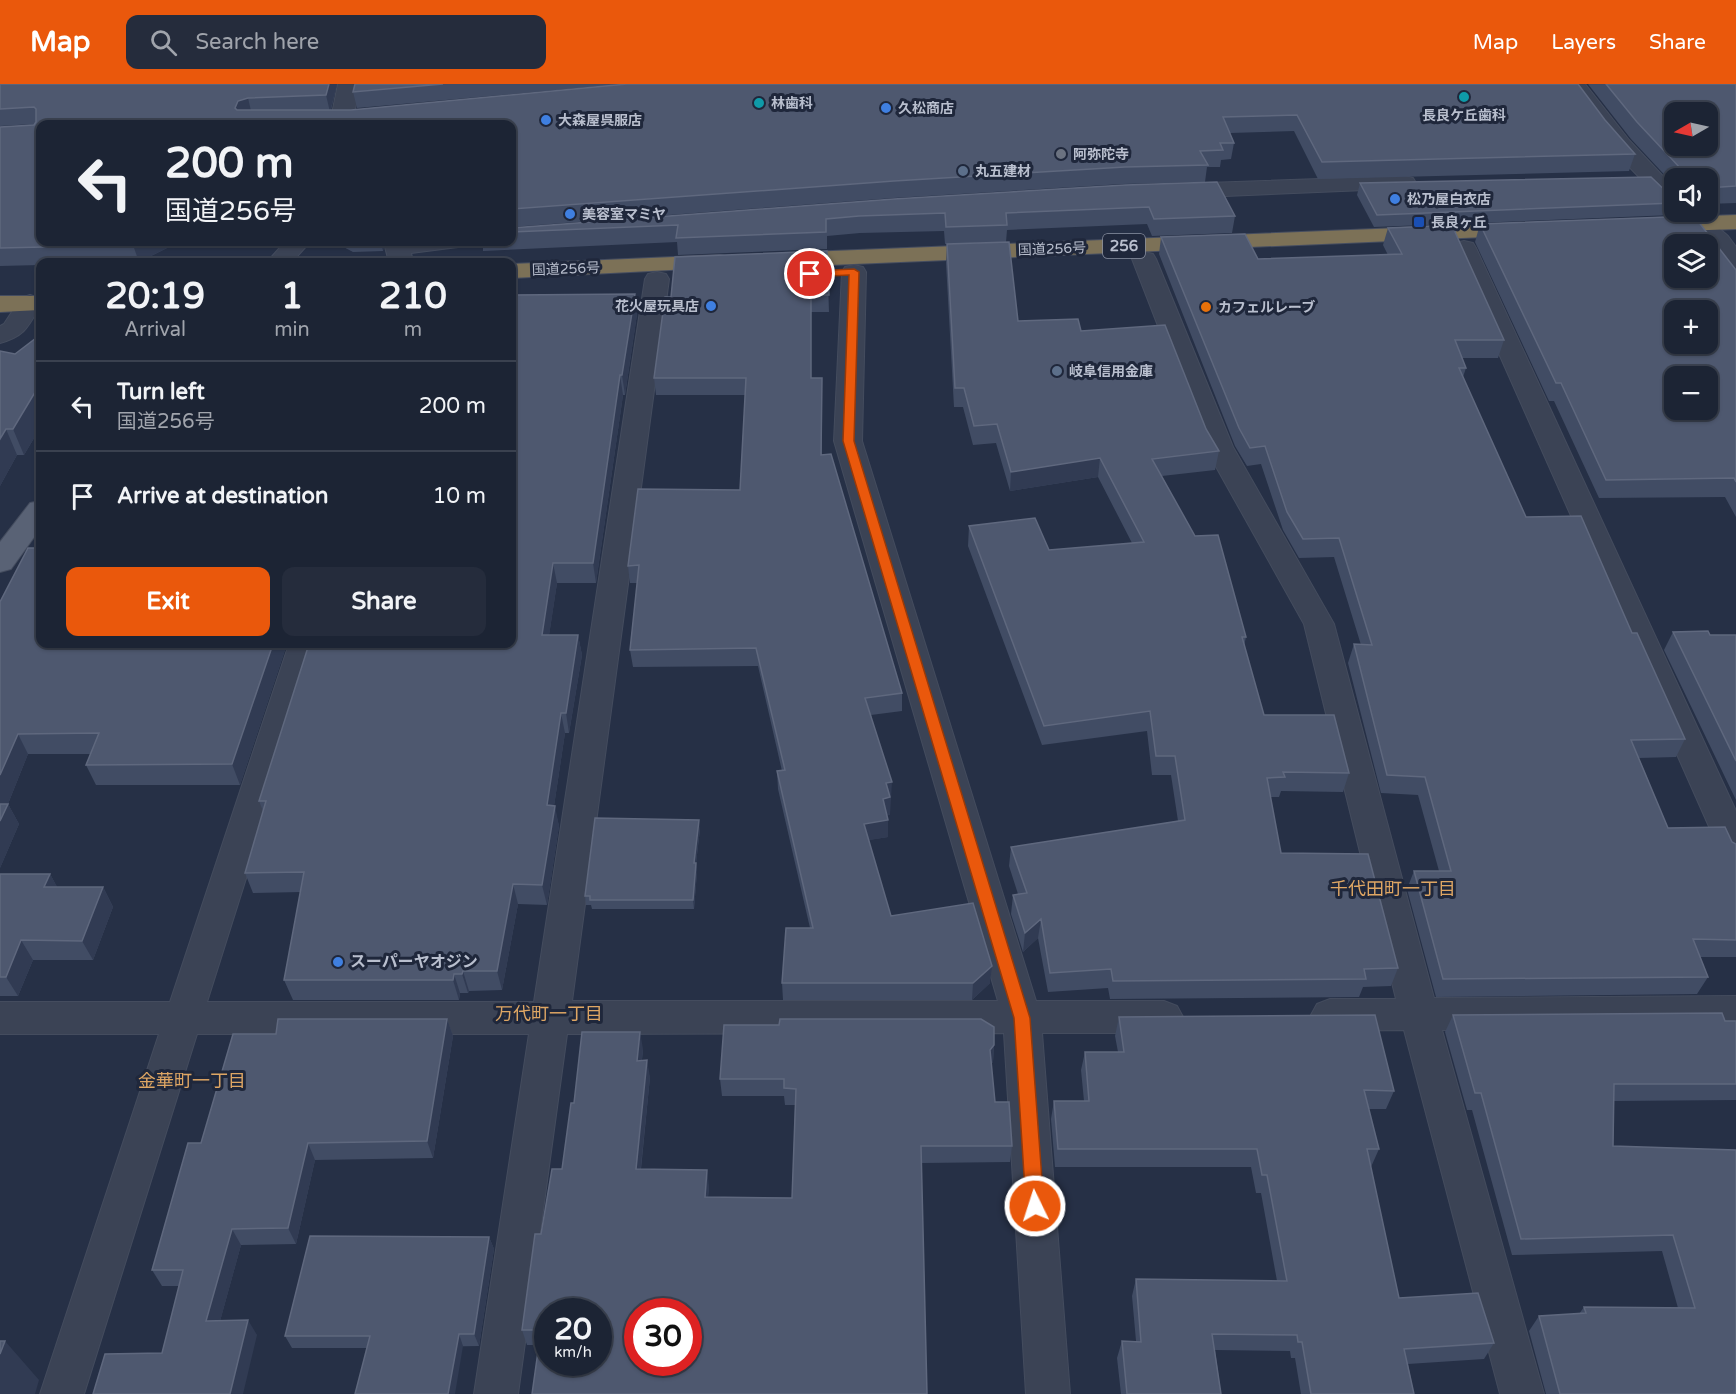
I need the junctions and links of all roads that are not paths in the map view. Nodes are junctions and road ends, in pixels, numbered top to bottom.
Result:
1 (349, 84) edge
2 (1574, 84) edge
3 (342, 120) edge
4 (1627, 180) edge
5 (1651, 180) junction
6 (1428, 183) edge
7 (1157, 192) edge
8 (1664, 192) edge
9 (1718, 220) edge
10 (1676, 222) edge
11 (1701, 222) edge
12 (1736, 222) edge
13 (1728, 240) edge
14 (294, 246) edge
15 (415, 246) edge
16 (1464, 248) junction
17 (283, 258) edge
18 (400, 258) edge
19 (1144, 259) junction
20 (1736, 266) edge
21 (749, 269) junction
22 (516, 271) edge
23 (854, 272) junction
24 (657, 279) junction
25 (516, 285) edge
26 (0, 288) edge
27 (36, 298) edge
28 (36, 298) edge
29 (36, 299) edge
30 (0, 304) edge
31 (0, 336) edge
32 (36, 515) edge
33 (0, 562) edge
34 (303, 648) edge
35 (1736, 849) edge
36 (1736, 1012) edge
37 (1419, 1015) junction
38 (1291, 1016) edge
39 (550, 1017) junction
40 (1197, 1017) edge
41 (0, 1018) edge
42 (183, 1018) junction
43 (1022, 1018) junction
44 (62, 1394) edge
45 (496, 1394) edge
46 (1048, 1394) edge
47 (1522, 1394) edge

1 - 3 street
2 - 5 street
4 - 5 street
5 - 8 street
6 - 7 street
9 - 12 highway
10 - 13 highway
11 - 13 street
13 - 20 street
14 - 17 street
15 - 18 street
16 - 19 highway, 国道256号 / 256
16 - 21 highway, 国道256号 / 256
16 - 35 street
19 - 23 highway, 国道256号 / 256
19 - 37 street
21 - 22 highway, 国道256号 / 256
21 - 23 highway, 国道256号 / 256
21 - 24 highway, 国道256号 / 256
23 - 43 street
24 - 25 highway, 国道256号 / 256
24 - 39 street
26 - 27 highway
28 - 30 highway
29 - 31 street
32 - 33 main road
34 - 42 street
36 - 37 street
37 - 38 street
37 - 47 street
39 - 42 street
39 - 43 street
39 - 45 street
40 - 43 street
41 - 42 street
42 - 44 street
43 - 46 street

